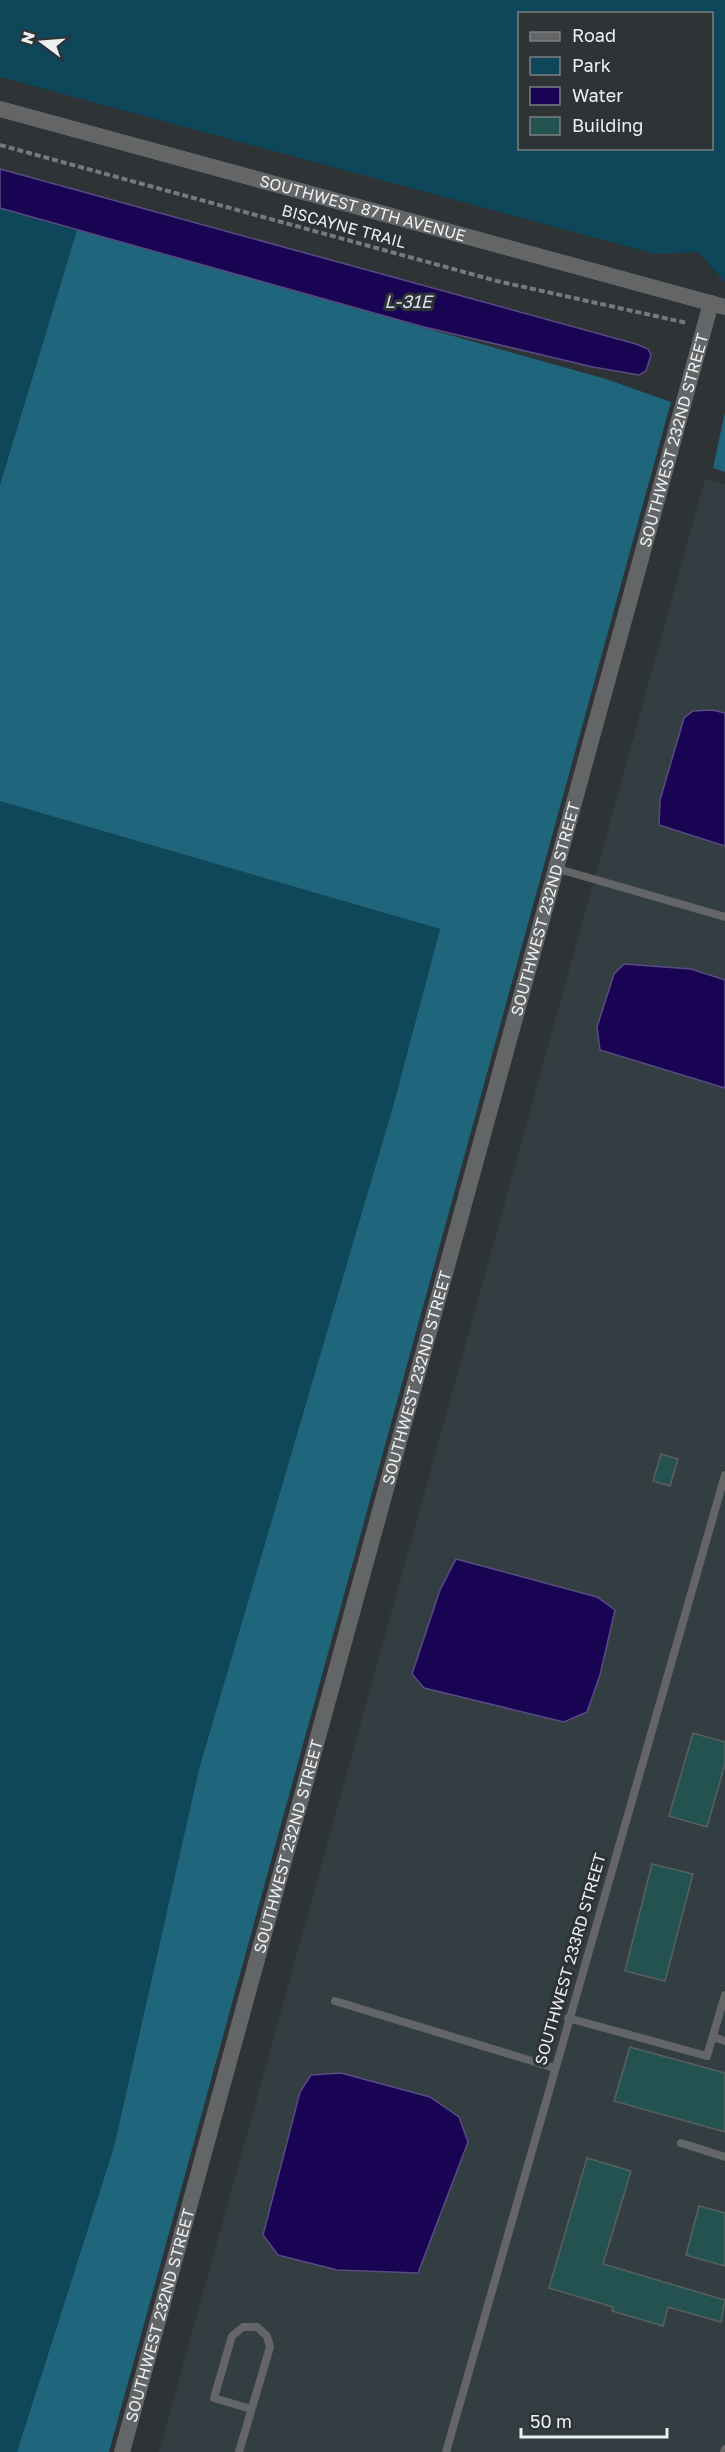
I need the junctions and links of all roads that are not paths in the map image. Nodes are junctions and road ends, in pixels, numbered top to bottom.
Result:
1 (0, 109) edge
2 (718, 305) edge
3 (555, 868) junction
4 (725, 917) edge
5 (725, 1475) edge
6 (725, 1995) edge
7 (335, 2001) dead end
8 (568, 2018) junction
9 (713, 2037) junction
10 (725, 2041) edge
11 (555, 2068) junction
12 (681, 2143) dead end
13 (725, 2157) edge
14 (251, 2409) junction
15 (122, 2452) edge
16 (239, 2452) edge
17 (446, 2452) edge

1 - 2 street, SOUTHWEST 87TH AVENUE
2 - 3 street, SOUTHWEST 232ND STREET
3 - 4 lane
3 - 15 street, SOUTHWEST 232ND STREET
5 - 8 lane, SOUTHWEST 233RD STREET
6 - 9 lane
7 - 11 lane
8 - 9 lane
8 - 11 lane, SOUTHWEST 233RD STREET
9 - 10 lane
11 - 17 lane, SOUTHWEST 233RD STREET
12 - 13 lane
14 - 14 lane
14 - 16 lane

